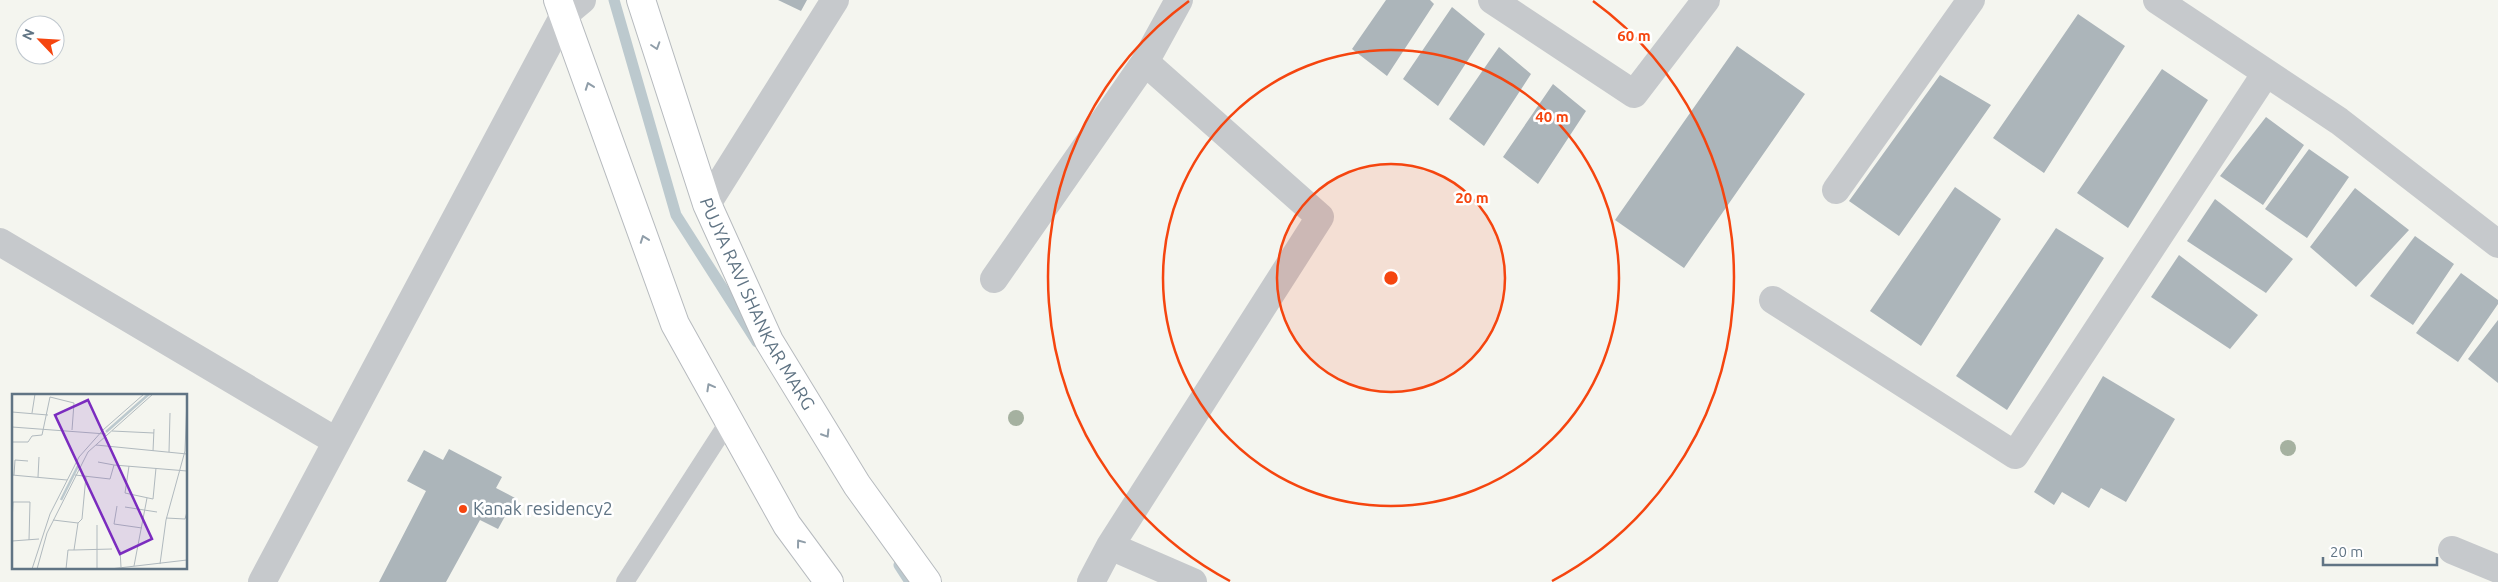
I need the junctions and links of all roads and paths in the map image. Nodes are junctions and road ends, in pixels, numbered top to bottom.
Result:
1 (641, 0) edge
2 (835, 0) edge
3 (1179, 0) edge
4 (1492, 0) edge
5 (1706, 0) edge
6 (1971, 0) edge
7 (2157, 0) edge
8 (568, 5) edge
9 (1145, 62) junction
10 (2266, 73) junction
11 (1836, 190) dead end
12 (707, 204) junction
13 (0, 242) edge
14 (2498, 244) edge
15 (994, 279) dead end
16 (1773, 300) dead end
17 (729, 422) junction
18 (336, 441) junction
19 (1110, 546) junction
20 (2452, 550) dead end
21 (2498, 569) edge
22 (262, 582) edge
23 (625, 582) edge
24 (829, 582) edge
25 (926, 582) edge
26 (1090, 582) edge
27 (1192, 582) edge

1 -> 12 main road, PUJYA RAVI SHANKAR MARG
2 - 12 street
3 - 9 street
4 - 5 street
6 - 11 street
7 - 10 street
17 -> 8 main road
8 - 18 street
9 - 15 street
9 - 19 street
10 - 14 street
10 - 16 street
12 -> 25 main road, PUJYA RAVI SHANKAR MARG
13 - 18 street
17 - 23 lane
24 -> 17 main road
18 - 22 street
19 - 26 street
19 - 27 street
20 - 21 street

